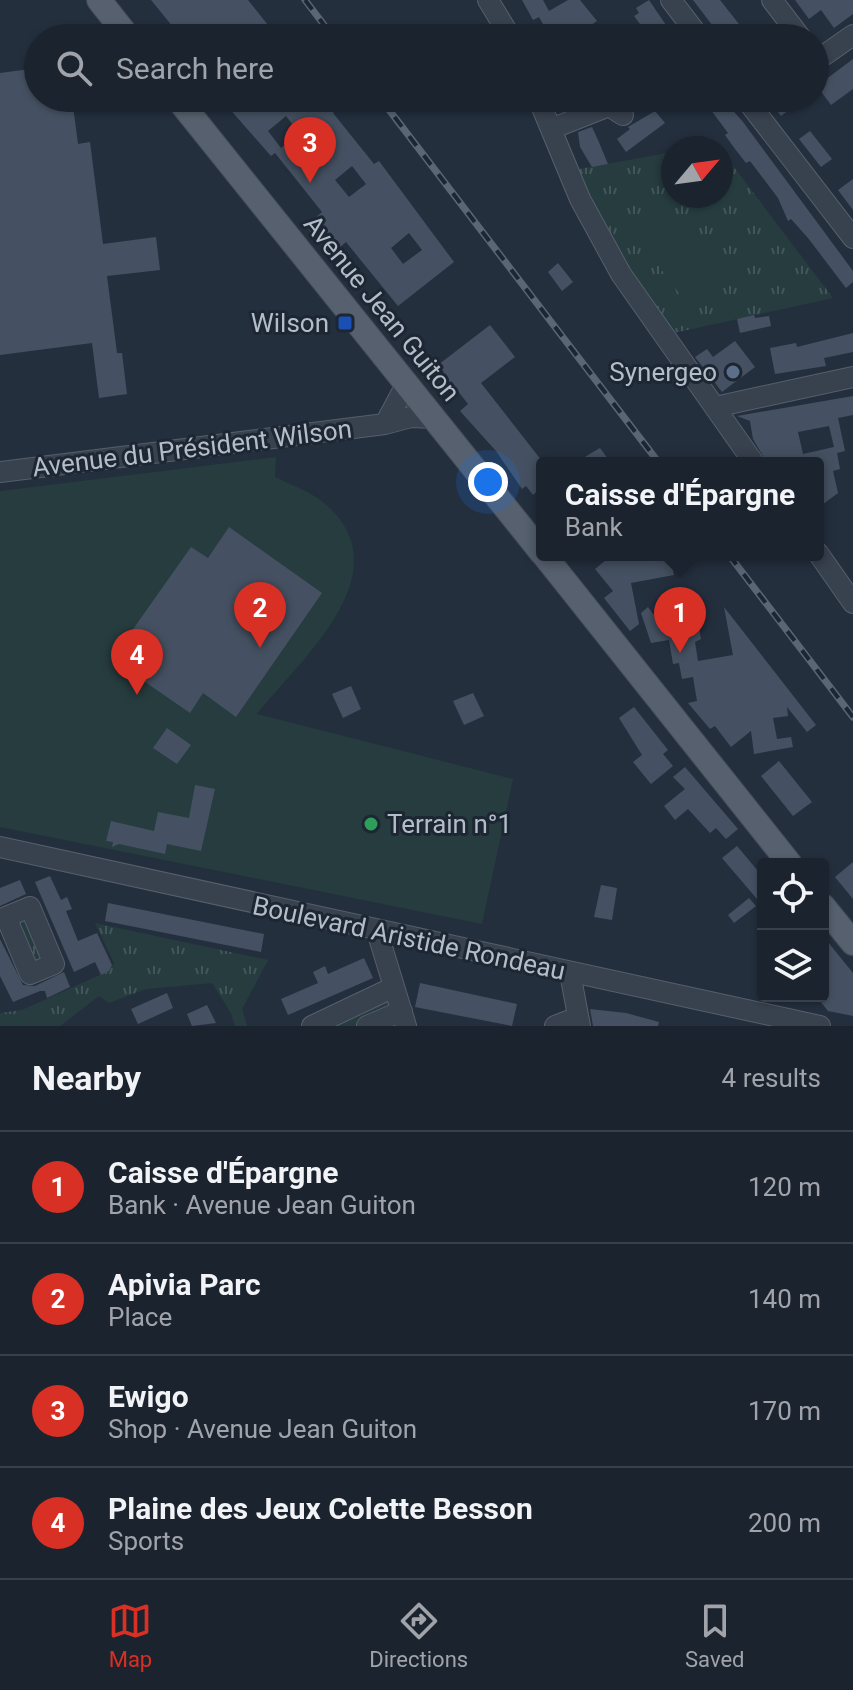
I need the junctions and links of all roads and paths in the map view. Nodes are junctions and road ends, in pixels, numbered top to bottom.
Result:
1 (99, 0) edge
2 (488, 0) edge
3 (671, 0) edge
4 (772, 0) edge
5 (118, 24) edge
6 (503, 24) edge
7 (689, 24) edge
8 (790, 24) edge
9 (853, 35) edge
10 (829, 50) edge
11 (188, 112) edge
12 (544, 112) edge
13 (594, 112) edge
14 (618, 112) edge
15 (756, 112) edge
16 (623, 115) dead end
17 (551, 129) junction
18 (853, 238) edge
19 (853, 377) edge
20 (407, 383) junction
21 (715, 407) junction
22 (435, 418) junction
23 (385, 424) junction
24 (750, 457) edge
25 (0, 472) edge
26 (536, 545) edge
27 (549, 561) edge
28 (824, 561) edge
29 (853, 603) edge
30 (0, 847) edge
31 (785, 858) edge
32 (829, 913) edge
33 (377, 931) junction
34 (853, 943) edge
35 (570, 973) junction
36 (394, 987) junction
37 (404, 1018) edge
38 (579, 1022) edge
39 (312, 1026) edge
40 (367, 1026) edge
41 (555, 1026) edge
42 (820, 1026) edge

1 - 5 main road
2 - 6 street
3 - 7 street
4 - 8 street
9 - 10 street
11 - 20 main road, Avenue Jean Guiton
12 - 17 street
13 - 17 street
14 - 16 street
15 - 18 street
17 - 21 street
19 - 21 street
20 - 22 main road, Avenue Jean Guiton
20 - 23 street, Avenue du Président Wilson
21 - 24 street
22 - 23 street, Avenue du Président Wilson
22 - 26 main road, Avenue Jean Guiton
23 - 25 street, Avenue du Président Wilson
27 - 31 main road, Avenue Jean Guiton
28 - 29 street
30 - 33 street, Boulevard Aristide Rondeau
32 - 34 main road
33 - 35 street, Boulevard Aristide Rondeau
33 - 36 street
35 - 38 street
35 - 42 street, Boulevard Aristide Rondeau
36 - 37 street
36 - 39 street
37 - 40 street
38 - 41 street

